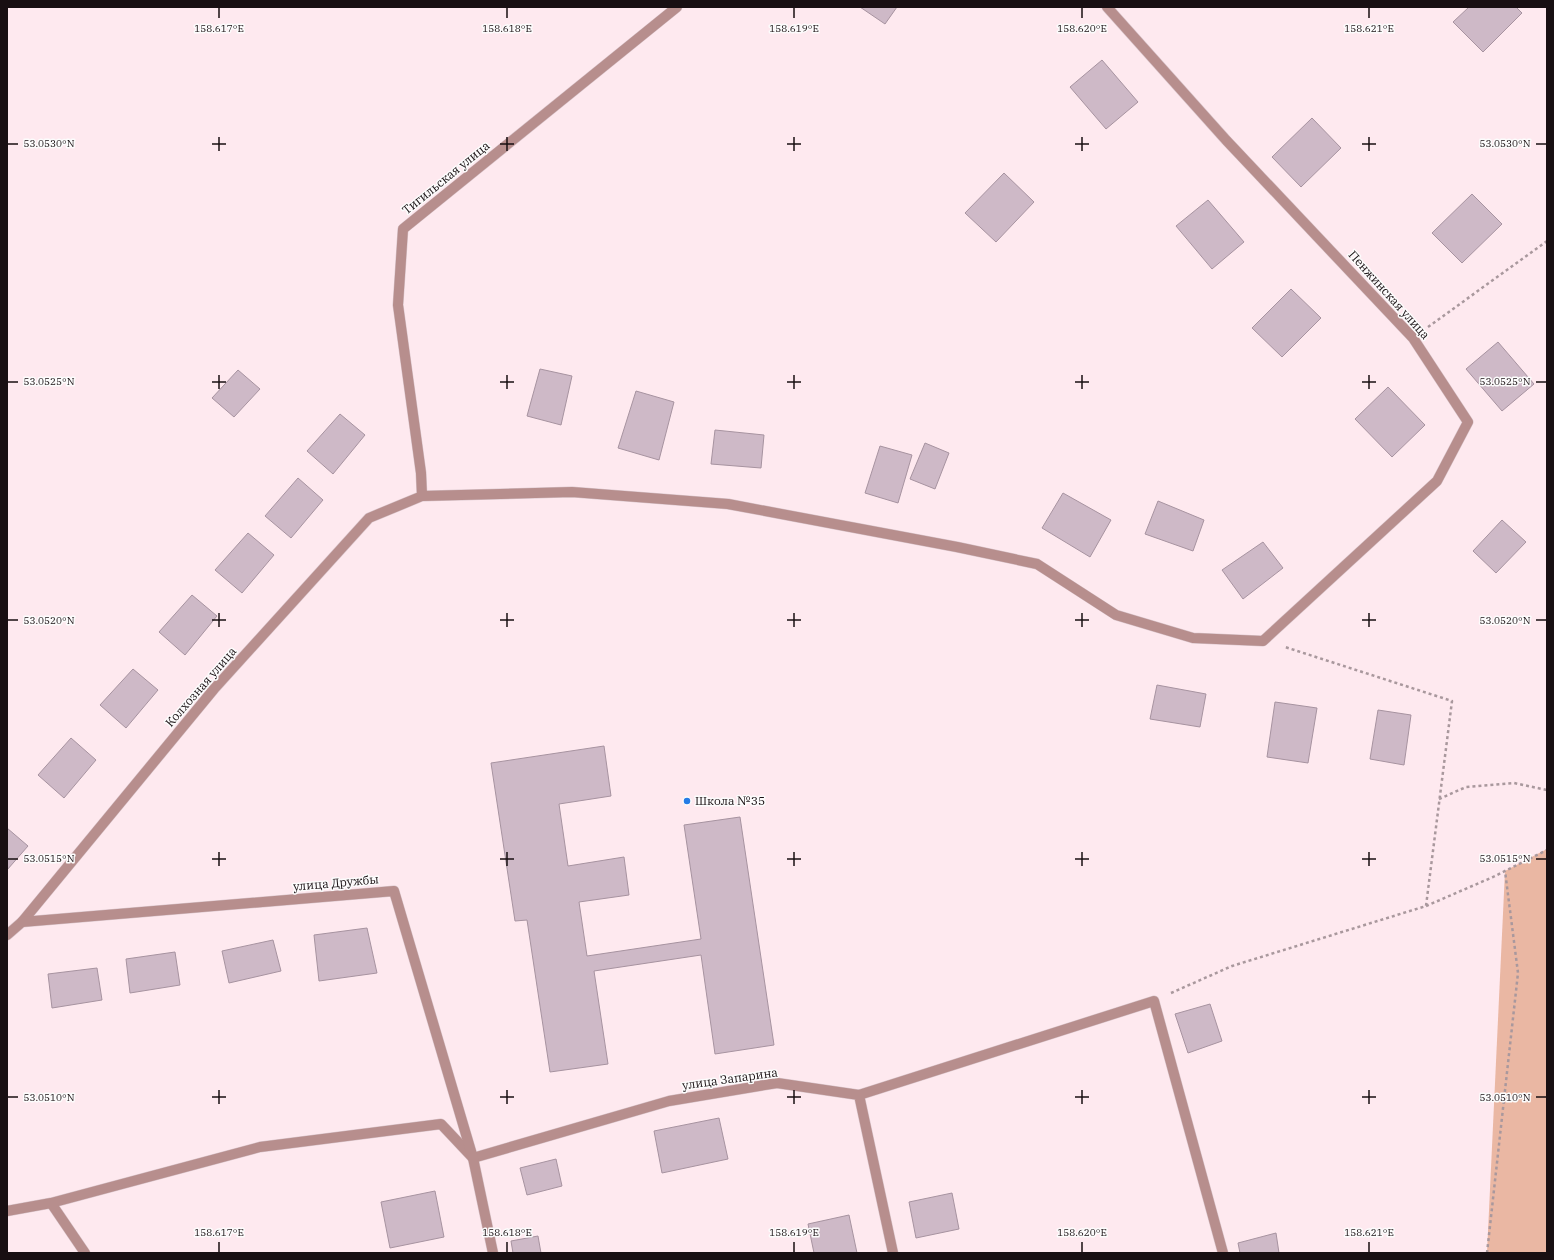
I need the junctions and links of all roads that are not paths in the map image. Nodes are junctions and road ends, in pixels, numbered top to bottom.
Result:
1 (677, 7) edge
2 (1107, 7) edge
3 (422, 496) junction
4 (22, 922) junction
5 (7, 936) edge
6 (859, 1095) junction
7 (474, 1158) junction
8 (51, 1203) junction
9 (7, 1211) edge
10 (85, 1253) edge
11 (493, 1253) edge
12 (894, 1253) edge
13 (1223, 1253) edge

1 - 3 street, Тигильская улица
2 - 3 street, Пенжинская улица
3 - 4 street, Колхозная улица
4 - 5 street
4 - 7 street, улица Дружбы
6 - 7 street, улица Запарина
6 - 12 street
6 - 13 street
7 - 8 street
7 - 11 street, улица Дружбы
8 - 9 street
8 - 10 street

